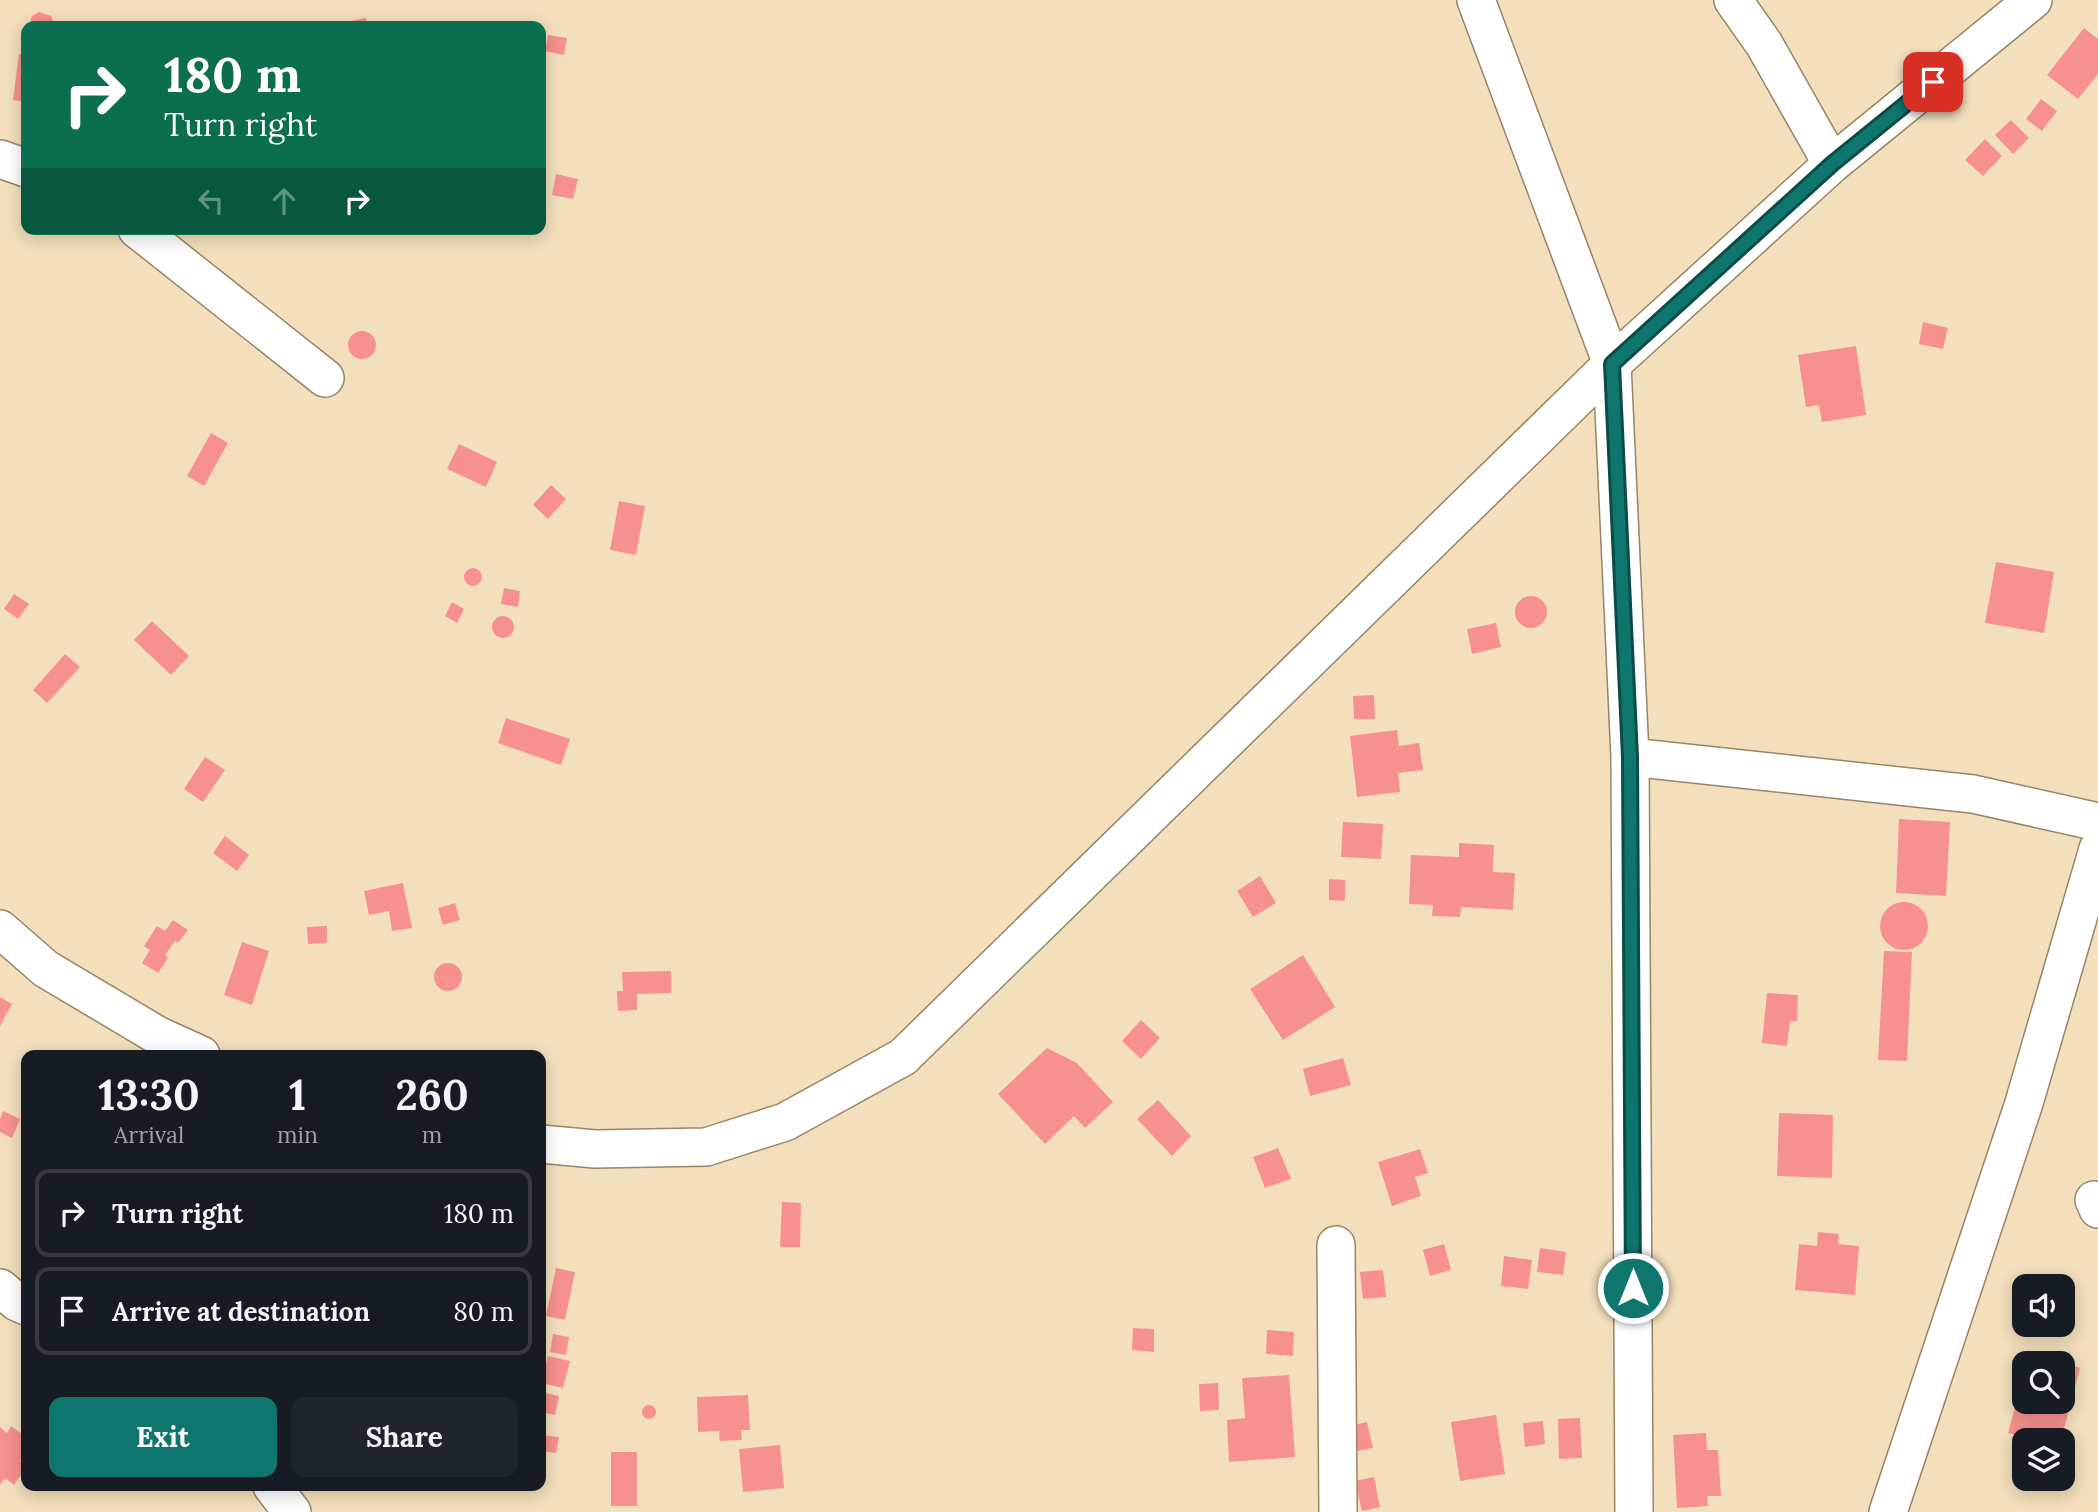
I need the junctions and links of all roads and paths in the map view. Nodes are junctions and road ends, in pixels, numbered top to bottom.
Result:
1 (1476, 0) edge
2 (1733, 0) edge
3 (2033, 0) edge
4 (0, 159) edge
5 (1832, 164) junction
6 (21, 166) edge
7 (145, 235) edge
8 (1612, 364) junction
9 (325, 378) dead end
10 (1630, 757) junction
11 (2098, 822) edge
12 (2098, 849) edge
13 (0, 929) edge
14 (190, 1050) edge
15 (546, 1144) edge
16 (1336, 1245) dead end
17 (276, 1491) edge
18 (292, 1512) edge
19 (1338, 1512) edge
20 (1634, 1512) edge
21 (1888, 1512) edge

1 - 8 street
2 - 5 street
3 - 5 street
4 - 6 street
5 - 8 street
7 - 9 street
8 - 10 street
8 - 15 street
10 - 11 street
10 - 20 street
12 - 21 street
13 - 14 street
16 - 19 street
17 - 18 street

